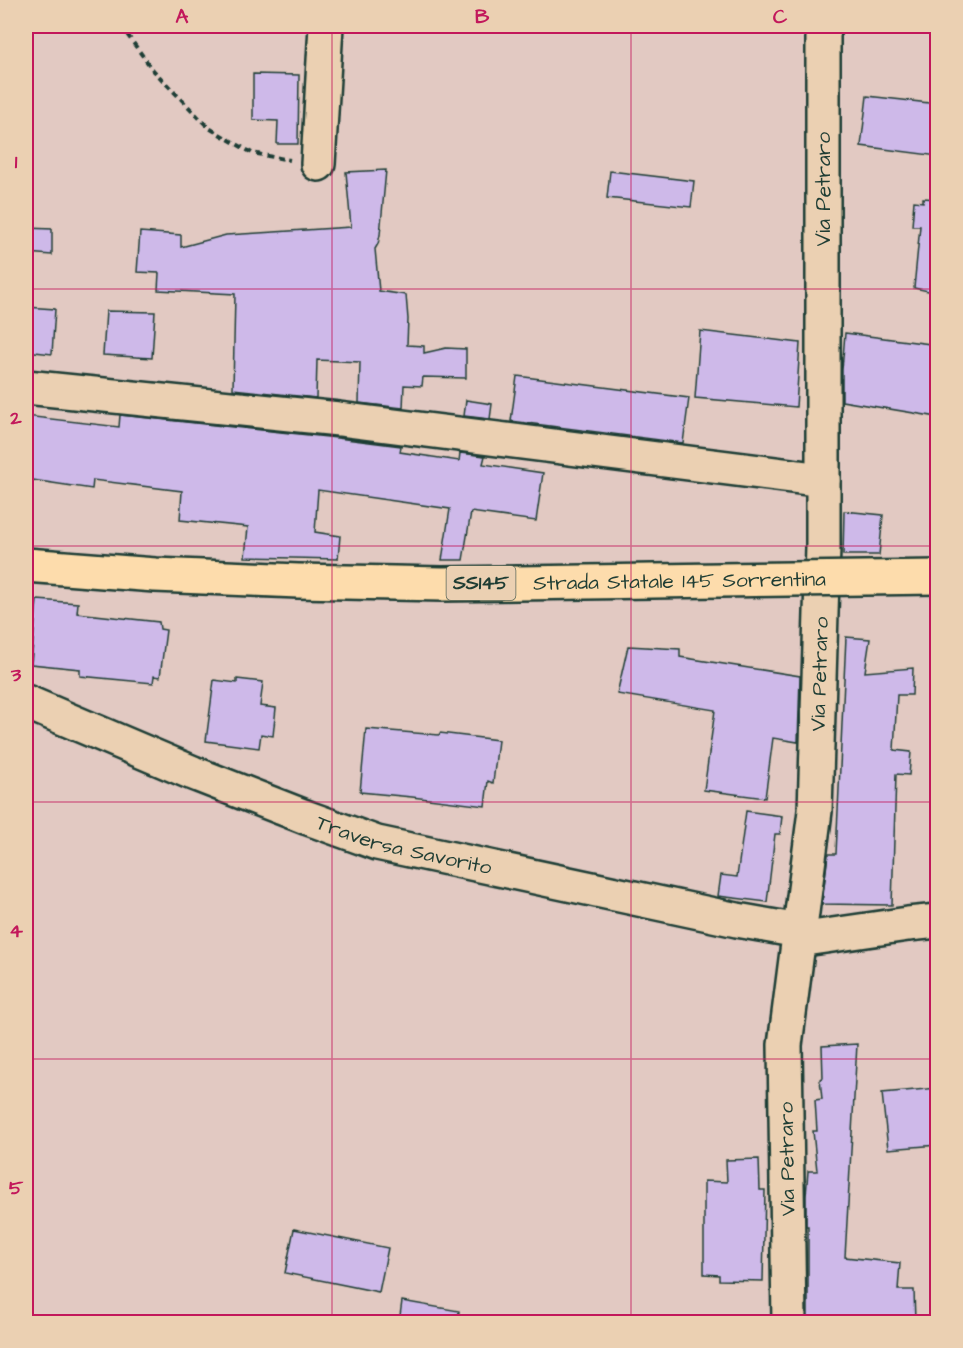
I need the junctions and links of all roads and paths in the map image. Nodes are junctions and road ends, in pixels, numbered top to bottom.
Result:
1 (122, 26) edge
2 (326, 26) edge
3 (824, 26) edge
4 (318, 164) joint
5 (26, 387) edge
6 (823, 480) junction
7 (26, 565) edge
8 (938, 577) edge
9 (26, 702) edge
10 (938, 921) edge
11 (799, 936) junction
12 (789, 1323) edge

1 - 4 path
2 - 4 street
3 - 6 street, Via Petraro
5 - 6 street
6 - 11 street, Via Petraro
7 - 8 highway, Strada Statale 145 Sorrentina / SS145, bridge
9 - 11 street, Traversa Savorito
10 - 11 street, Traversa Savorito
11 - 12 street, Via Petraro

